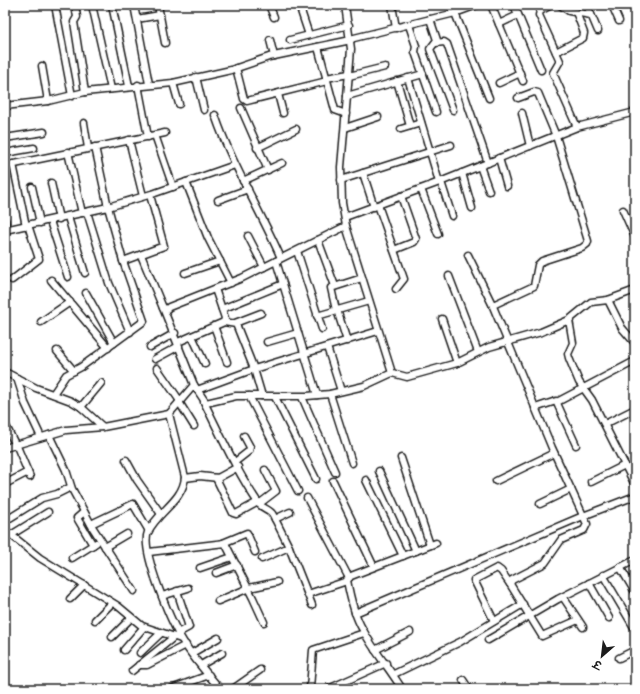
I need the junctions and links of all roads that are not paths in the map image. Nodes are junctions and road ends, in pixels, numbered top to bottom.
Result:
1 (55, 5) edge
2 (75, 5) edge
3 (92, 5) edge
4 (112, 5) edge
5 (134, 5) edge
6 (158, 5) edge
7 (270, 5) edge
8 (299, 5) edge
9 (346, 5) edge
10 (392, 5) edge
11 (491, 5) edge
12 (514, 5) edge
13 (551, 5) edge
14 (560, 5) edge
15 (587, 5) edge
16 (612, 5) edge
17 (473, 6) edge
18 (576, 12) junction
19 (455, 13) junction
20 (591, 14) junction
21 (160, 15) junction
22 (518, 15) junction
23 (274, 17) dead end
24 (137, 19) junction
25 (430, 19) junction
26 (619, 21) dead end
27 (409, 24) junction
28 (499, 24) junction
29 (349, 26) junction
30 (396, 28) junction
31 (598, 31) dead end
32 (309, 35) junction
33 (351, 39) junction
34 (270, 40) dead end
35 (290, 40) dead end
36 (165, 43) dead end
37 (436, 43) junction
38 (318, 47) junction
39 (556, 52) junction
40 (274, 56) junction
41 (42, 66) dead end
42 (384, 67) dead end
43 (236, 68) junction
44 (541, 70) dead end
45 (520, 73) junction
46 (423, 74) junction
47 (349, 75) junction
48 (196, 77) junction
49 (408, 78) junction
50 (327, 79) junction
51 (397, 81) junction
52 (523, 81) dead end
53 (173, 82) junction
54 (499, 83) dead end
55 (149, 84) junction
56 (138, 85) junction
57 (129, 86) junction
58 (111, 89) junction
59 (85, 92) junction
60 (278, 94) junction
61 (72, 96) junction
62 (348, 96) junction
63 (489, 98) dead end
64 (518, 98) dead end
65 (48, 101) junction
66 (179, 104) dead end
67 (5, 106) edge
68 (241, 108) dead end
69 (204, 110) dead end
70 (453, 110) dead end
71 (436, 112) dead end
72 (635, 112) edge
73 (522, 113) dead end
74 (283, 114) dead end
75 (346, 114) junction
76 (215, 115) dead end
77 (378, 117) dead end
78 (84, 123) dead end
79 (421, 123) junction
80 (410, 126) junction
81 (577, 127) junction
82 (345, 128) junction
83 (401, 129) dead end
84 (296, 130) dead end
85 (44, 132) dead end
86 (165, 133) dead end
87 (155, 135) junction
88 (556, 136) junction
89 (148, 137) junction
90 (5, 138) edge
91 (129, 140) junction
92 (451, 144) dead end
93 (530, 146) junction
94 (95, 147) junction
95 (34, 148) dead end
96 (88, 148) junction
97 (257, 148) junction
98 (68, 152) junction
99 (429, 152) junction
100 (5, 153) edge
101 (499, 158) junction
102 (282, 163) dead end
103 (488, 163) junction
104 (13, 164) junction
105 (235, 164) junction
106 (5, 166) edge
107 (480, 166) junction
108 (268, 170) junction
109 (363, 173) junction
110 (462, 173) junction
111 (342, 180) junction
112 (243, 181) junction
113 (186, 182) junction
114 (440, 182) junction
115 (51, 183) dead end
116 (507, 186) dead end
117 (32, 187) dead end
118 (173, 187) junction
119 (421, 189) junction
120 (248, 190) junction
121 (489, 190) dead end
122 (150, 194) junction
123 (143, 196) junction
124 (401, 196) junction
125 (218, 200) dead end
126 (376, 206) junction
127 (108, 207) junction
128 (472, 208) dead end
129 (623, 210) dead end
130 (84, 213) junction
131 (452, 216) dead end
132 (68, 217) junction
133 (345, 217) junction
134 (59, 219) junction
135 (5, 220) edge
136 (50, 221) junction
137 (40, 223) junction
138 (27, 226) junction
139 (346, 226) junction
140 (6, 230) edge
141 (438, 234) dead end
142 (248, 236) dead end
143 (635, 237) edge
144 (318, 240) junction
145 (394, 250) junction
146 (297, 251) junction
147 (142, 255) junction
148 (468, 255) dead end
149 (279, 260) junction
150 (123, 261) junction
151 (220, 261) junction
152 (264, 267) junction
153 (85, 273) dead end
154 (185, 273) dead end
155 (449, 276) dead end
156 (68, 277) dead end
157 (362, 278) junction
158 (12, 280) dead end
159 (51, 280) dead end
160 (231, 283) junction
161 (283, 284) junction
162 (335, 286) junction
163 (215, 289) junction
164 (396, 289) dead end
165 (635, 290) edge
166 (86, 293) dead end
167 (369, 300) junction
168 (608, 300) junction
169 (70, 302) junction
170 (493, 305) junction
171 (163, 308) junction
172 (222, 309) junction
173 (337, 310) junction
174 (261, 313) dead end
175 (317, 316) junction
176 (442, 319) dead end
177 (569, 320) junction
178 (41, 322) dead end
179 (224, 322) junction
180 (235, 323) junction
181 (214, 326) junction
182 (322, 329) dead end
183 (378, 331) junction
184 (130, 332) junction
185 (175, 334) junction
186 (298, 334) junction
187 (192, 336) junction
188 (347, 341) junction
189 (267, 342) dead end
190 (507, 342) junction
191 (114, 343) junction
192 (635, 343) edge
193 (178, 344) junction
194 (150, 347) dead end
195 (326, 347) junction
196 (108, 348) junction
197 (57, 351) dead end
198 (478, 352) junction
199 (305, 354) junction
200 (155, 359) dead end
201 (635, 361) edge
202 (227, 362) dead end
203 (205, 364) dead end
204 (457, 364) junction
205 (157, 368) dead end
206 (254, 369) junction
207 (74, 371) junction
208 (5, 372) edge
209 (392, 373) junction
210 (17, 378) junction
211 (101, 382) dead end
212 (196, 388) junction
213 (584, 389) junction
214 (341, 391) junction
215 (53, 394) junction
216 (330, 394) junction
217 (318, 395) junction
218 (243, 396) junction
219 (262, 396) junction
220 (302, 396) junction
221 (274, 397) junction
222 (180, 402) junction
223 (204, 402) junction
224 (558, 402) junction
225 (81, 407) junction
226 (535, 408) junction
227 (635, 409) edge
228 (169, 414) junction
229 (5, 424) edge
230 (605, 424) junction
231 (103, 426) junction
232 (194, 426) dead end
233 (49, 435) junction
234 (244, 436) dead end
235 (41, 437) junction
236 (15, 444) junction
237 (576, 445) dead end
238 (5, 448) edge
239 (554, 453) junction
240 (401, 458) dead end
241 (126, 460) dead end
242 (352, 463) dead end
243 (236, 464) junction
244 (625, 465) junction
245 (265, 470) dead end
246 (379, 471) dead end
247 (335, 472) dead end
248 (185, 478) junction
249 (216, 478) junction
250 (316, 479) dead end
251 (366, 480) dead end
252 (332, 481) dead end
253 (496, 482) dead end
254 (591, 482) dead end
255 (5, 484) edge
256 (635, 485) edge
257 (71, 487) junction
258 (571, 489) junction
259 (298, 491) dead end
260 (635, 496) edge
261 (307, 498) dead end
262 (258, 503) junction
263 (540, 504) dead end
264 (48, 512) dead end
265 (84, 512) junction
266 (290, 512) dead end
267 (161, 514) junction
268 (583, 516) junction
269 (275, 519) junction
270 (5, 520) edge
271 (91, 524) junction
272 (5, 530) edge
273 (149, 531) junction
274 (128, 534) dead end
275 (11, 535) junction
276 (101, 539) junction
277 (223, 543) junction
278 (93, 545) junction
279 (106, 547) junction
280 (289, 547) junction
281 (416, 551) junction
282 (149, 552) junction
283 (255, 552) dead end
284 (403, 556) junction
285 (232, 557) junction
286 (72, 558) dead end
287 (262, 559) dead end
288 (635, 560) edge
289 (236, 565) junction
290 (374, 567) junction
291 (620, 567) junction
292 (200, 568) dead end
293 (216, 573) dead end
294 (603, 575) junction
295 (348, 580) junction
296 (276, 582) dead end
297 (589, 583) junction
298 (510, 584) junction
299 (84, 585) junction
300 (188, 588) dead end
301 (249, 588) junction
302 (134, 591) dead end
303 (177, 591) junction
304 (635, 592) edge
305 (308, 594) junction
306 (162, 596) junction
307 (563, 597) junction
308 (70, 599) dead end
309 (218, 601) dead end
310 (112, 603) junction
311 (523, 604) junction
312 (312, 606) dead end
313 (355, 613) junction
314 (530, 616) junction
315 (131, 618) junction
316 (609, 618) dead end
317 (95, 620) dead end
318 (578, 620) junction
319 (494, 621) junction
320 (264, 622) dead end
321 (144, 627) junction
322 (583, 627) dead end
323 (635, 629) edge
324 (364, 632) junction
325 (410, 632) dead end
326 (161, 633) junction
327 (178, 636) junction
328 (112, 637) dead end
329 (218, 638) dead end
330 (488, 640) dead end
331 (186, 645) junction
332 (124, 650) dead end
333 (375, 650) junction
334 (635, 650) edge
335 (192, 652) junction
336 (140, 653) dead end
337 (222, 653) dead end
338 (619, 658) dead end
339 (386, 663) junction
340 (139, 665) junction
341 (201, 665) junction
342 (260, 670) dead end
343 (132, 671) dead end
344 (394, 674) junction
345 (209, 675) junction
346 (463, 680) dead end
347 (185, 687) edge
348 (310, 688) dead end
349 (171, 689) edge
350 (220, 689) edge
351 (233, 689) edge
352 (328, 689) edge
353 (402, 689) edge
354 (469, 689) edge

1 - 61 street
2 - 59 street
3 - 58 street
4 - 57 street
5 - 24 street
6 - 21 street
7 - 23 street
8 - 32 street
9 - 29 street
10 - 30 street
11 - 28 street
12 - 22 street
13 - 39 street
14 - 18 street
15 - 20 street
16 - 26 street
17 - 19 street
18 - 20 street
18 - 39 street
19 - 25 street
19 - 63 street
20 - 31 street
21 - 24 street
21 - 36 street
22 - 28 street
22 - 44 street
24 - 55 street
25 - 27 street
25 - 37 street
27 - 30 street
27 - 46 street
28 - 45 street
29 - 32 street
29 - 33 street
30 - 33 street
32 - 35 street
33 - 38 street
33 - 47 street
34 - 40 street
37 - 70 street
37 - 103 street
38 - 40 street
38 - 50 street
39 - 81 street
40 - 43 street
41 - 65 street
42 - 47 street
43 - 48 street
43 - 60 street
45 - 52 street
45 - 54 street
46 - 49 street
46 - 71 street
47 - 50 street
47 - 62 street
48 - 53 street
48 - 69 street
49 - 51 street
49 - 79 street
50 - 60 street
50 - 75 street
51 - 62 street
51 - 80 street
53 - 55 street
53 - 66 street
55 - 56 street
56 - 57 street
56 - 89 street
57 - 58 street
58 - 59 street
59 - 61 street
60 - 74 street
61 - 65 street
62 - 75 street
64 - 88 street
65 - 67 street
68 - 97 street
72 - 81 street
73 - 93 street
75 - 82 street
76 - 105 street
77 - 82 street
78 - 96 street
79 - 80 street
79 - 99 street
80 - 83 street
81 - 88 street
82 - 111 street
84 - 97 street
85 - 90 street
86 - 87 street
87 - 89 street
87 - 118 street
88 - 93 street
88 - 170 street
89 - 91 street
91 - 94 street
91 - 123 street
92 - 99 street
93 - 101 street
94 - 96 street
94 - 127 street
95 - 100 street
96 - 98 street
97 - 108 street
98 - 104 street
98 - 130 street
99 - 109 street
99 - 114 street
101 - 103 street
101 - 116 street
102 - 108 street
103 - 107 street
104 - 106 street
104 - 138 street
105 - 112 street
105 - 113 street
107 - 110 street
107 - 121 street
108 - 112 street
109 - 111 street
109 - 126 street
110 - 114 street
110 - 128 street
111 - 133 street
112 - 120 street
113 - 118 street
113 - 151 street
114 - 119 street
114 - 131 street
115 - 134 street
117 - 137 street
118 - 122 street
119 - 124 street
119 - 141 street
120 - 125 street
120 - 149 street
122 - 123 street
122 - 147 street
123 - 127 street
124 - 126 street
124 - 145 street
126 - 133 street
126 - 145 street
127 - 130 street
127 - 150 street
129 - 143 street
130 - 132 street
130 - 184 street
132 - 134 street
132 - 153 street
133 - 139 street
134 - 136 street
135 - 140 street
136 - 137 street
136 - 156 street
137 - 138 street
138 - 140 street
138 - 158 street
139 - 144 street
139 - 157 street
142 - 152 street
144 - 146 street
144 - 162 street
145 - 164 street
146 - 149 street
146 - 175 street
147 - 150 street
147 - 171 street
148 - 170 street
149 - 152 street
149 - 161 street
150 - 184 street
151 - 154 street
151 - 160 street
152 - 160 street
155 - 198 street
157 - 162 street
157 - 167 street
159 - 169 street
160 - 163 street
161 - 172 street
161 - 186 street
162 - 173 street
163 - 171 street
163 - 172 street
165 - 168 street
166 - 191 street
167 - 173 street
167 - 183 street
168 - 177 street
168 - 192 street
169 - 178 street
169 - 196 street
170 - 190 street
171 - 185 street
172 - 179 street
173 - 175 street
173 - 188 street
174 - 180 street
175 - 182 street
176 - 204 street
177 - 190 street
177 - 213 street
179 - 180 street
179 - 181 street
180 - 206 street
181 - 187 street
181 - 202 street
183 - 188 street
183 - 209 street
184 - 191 street
185 - 193 street
185 - 194 street
186 - 189 street
186 - 199 street
187 - 193 street
187 - 203 street
188 - 195 street
190 - 198 street
190 - 226 street
191 - 196 street
193 - 200 street
193 - 212 street
195 - 199 street
195 - 214 street
196 - 207 street
197 - 207 street
198 - 204 street
199 - 206 street
199 - 217 street
201 - 213 street
204 - 209 street
205 - 222 street
206 - 212 street
206 - 219 street
207 - 215 street
208 - 210 street
209 - 214 street
210 - 215 street
210 - 235 street
211 - 225 street
212 - 222 street
212 - 223 street
213 - 224 street
213 - 230 street
214 - 216 street
215 - 225 street
216 - 217 street
216 - 242 street
217 - 220 street
218 - 219 street
218 - 223 street
218 - 259 street
219 - 221 street
220 - 221 street
220 - 247 street
221 - 250 street
222 - 228 street
222 - 232 street
223 - 243 street
224 - 226 street
224 - 237 street
225 - 231 street
226 - 239 street
227 - 230 street
228 - 231 street
228 - 248 street
229 - 236 street
230 - 244 street
231 - 233 street
233 - 235 street
233 - 257 street
234 - 243 street
235 - 236 street
236 - 238 street
236 - 255 street
239 - 253 street
239 - 258 street
240 - 281 street
241 - 267 street
243 - 249 street
243 - 262 street
244 - 254 street
244 - 256 street
245 - 262 street
246 - 281 street
248 - 249 street
248 - 267 street
249 - 262 street
251 - 284 street
252 - 290 street
257 - 265 street
257 - 270 street
258 - 263 street
258 - 268 street
260 - 268 street
261 - 295 street
262 - 269 street
264 - 275 street
265 - 271 street
265 - 278 street
266 - 269 street
267 - 273 street
268 - 298 street
268 - 313 street
269 - 280 street
271 - 273 street
271 - 276 street
272 - 275 street
273 - 282 street
274 - 279 street
275 - 299 street
276 - 278 street
276 - 279 street
277 - 282 street
277 - 283 street
277 - 285 street
278 - 286 street
279 - 302 street
280 - 287 street
280 - 305 street
281 - 284 street
282 - 306 street
284 - 290 street
285 - 289 street
285 - 292 street
288 - 291 street
289 - 293 street
289 - 301 street
290 - 295 street
291 - 294 street
291 - 304 street
294 - 297 street
294 - 323 street
295 - 305 street
295 - 313 street
296 - 301 street
297 - 307 street
297 - 316 street
298 - 311 street
298 - 319 street
299 - 308 street
299 - 310 street
300 - 303 street
301 - 309 street
301 - 320 street
303 - 306 street
303 - 327 street
305 - 312 street
306 - 327 street
307 - 314 street
307 - 318 street
310 - 315 street
310 - 317 street
311 - 314 street
311 - 319 street
313 - 324 street
314 - 318 street
314 - 330 street
315 - 321 street
315 - 328 street
318 - 322 street
319 - 344 street
321 - 326 street
321 - 332 street
324 - 333 street
324 - 348 street
325 - 333 street
326 - 327 street
326 - 336 street
327 - 331 street
327 - 340 street
329 - 335 street
331 - 335 street
331 - 340 street
333 - 339 street
334 - 338 street
335 - 341 street
337 - 341 street
339 - 344 street
339 - 352 street
340 - 343 street
341 - 345 street
342 - 351 street
344 - 353 street
345 - 347 street
345 - 350 street
346 - 354 street
347 - 349 street

